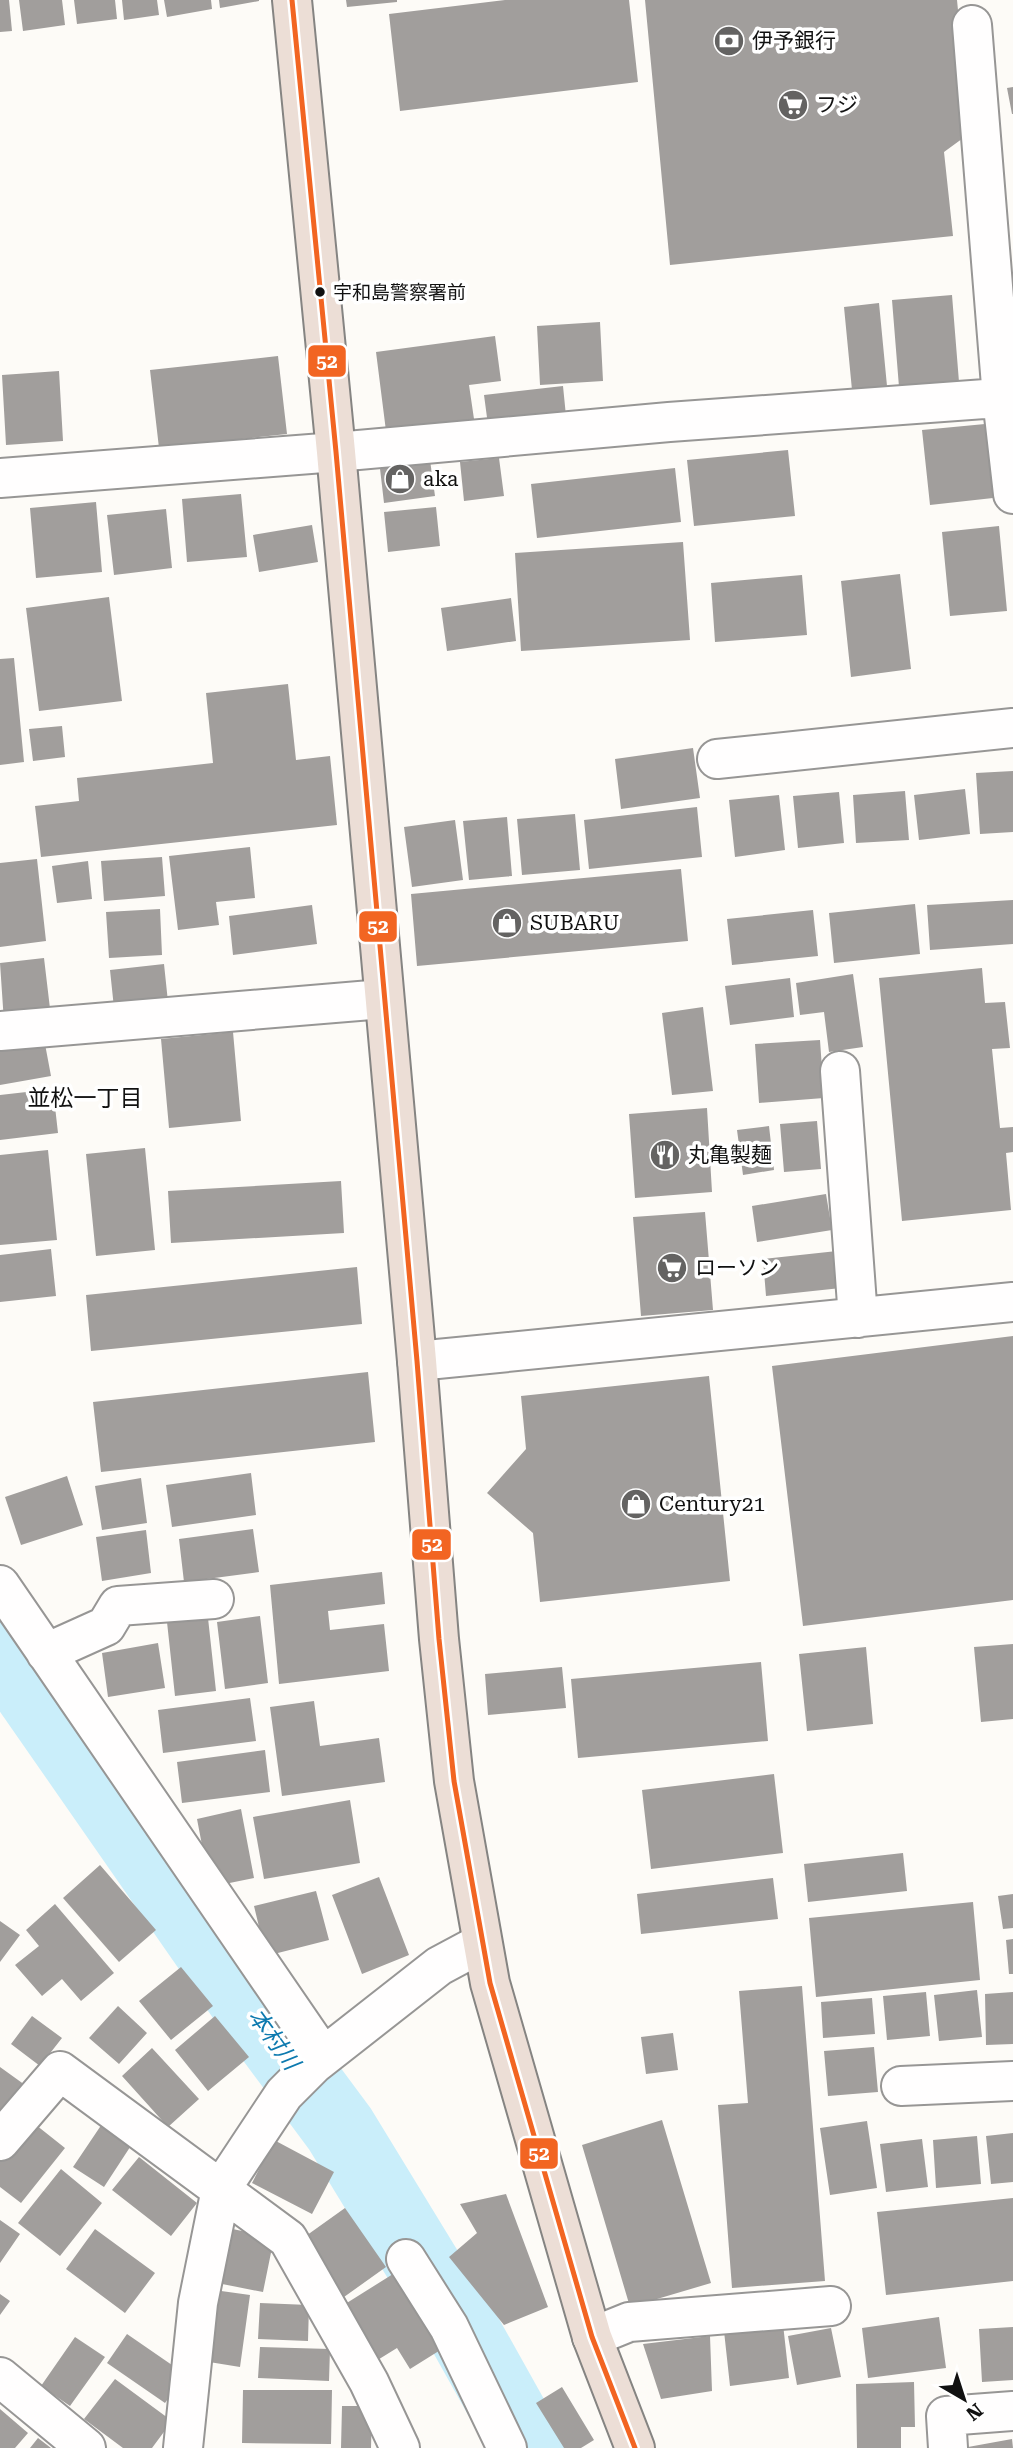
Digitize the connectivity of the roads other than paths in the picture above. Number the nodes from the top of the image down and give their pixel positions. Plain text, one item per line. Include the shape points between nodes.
1 (292, 0) edge
2 (972, 25) dead end
3 (1008, 397) edge
4 (336, 452) junction
5 (0, 478) edge
6 (1013, 494) edge
7 (1013, 728) edge
8 (717, 759) dead end
9 (383, 999) junction
10 (0, 1031) edge
11 (840, 1071) dead end
12 (1013, 1302) edge
13 (858, 1318) junction
14 (417, 1361) junction
15 (0, 1585) edge
16 (214, 1599) dead end
17 (46, 1653) junction
18 (482, 1943) junction
19 (310, 2068) junction
20 (1013, 2081) edge
21 (901, 2086) dead end
22 (0, 2141) edge
23 (221, 2189) junction
24 (405, 2259) dead end
25 (831, 2306) dead end
26 (592, 2337) junction
27 (0, 2377) edge
28 (1013, 2411) edge
29 (86, 2448) edge
30 (183, 2448) edge
31 (400, 2448) edge
32 (507, 2448) edge
33 (635, 2448) edge
34 (948, 2448) edge

1 - 4 highway
2 - 3 street
3 - 4 street
3 - 6 street
4 - 5 street
4 - 9 highway
7 - 8 street
9 - 10 street
9 - 14 highway
11 - 13 street
12 - 13 street
13 - 14 street
14 - 18 highway via 454,1782
15 - 17 street
16 - 17 street via 118,1606 106,1626
17 - 19 street
18 - 19 street via 439,1966
18 - 26 highway
19 - 23 street
20 - 21 street
22 - 23 street via 60,2071
23 - 30 street via 198,2303
23 - 31 street via 289,2239 369,2382
24 - 32 street via 449,2327
25 - 26 street via 629,2322
26 - 33 highway
27 - 29 street
28 - 34 street via 946,2416

